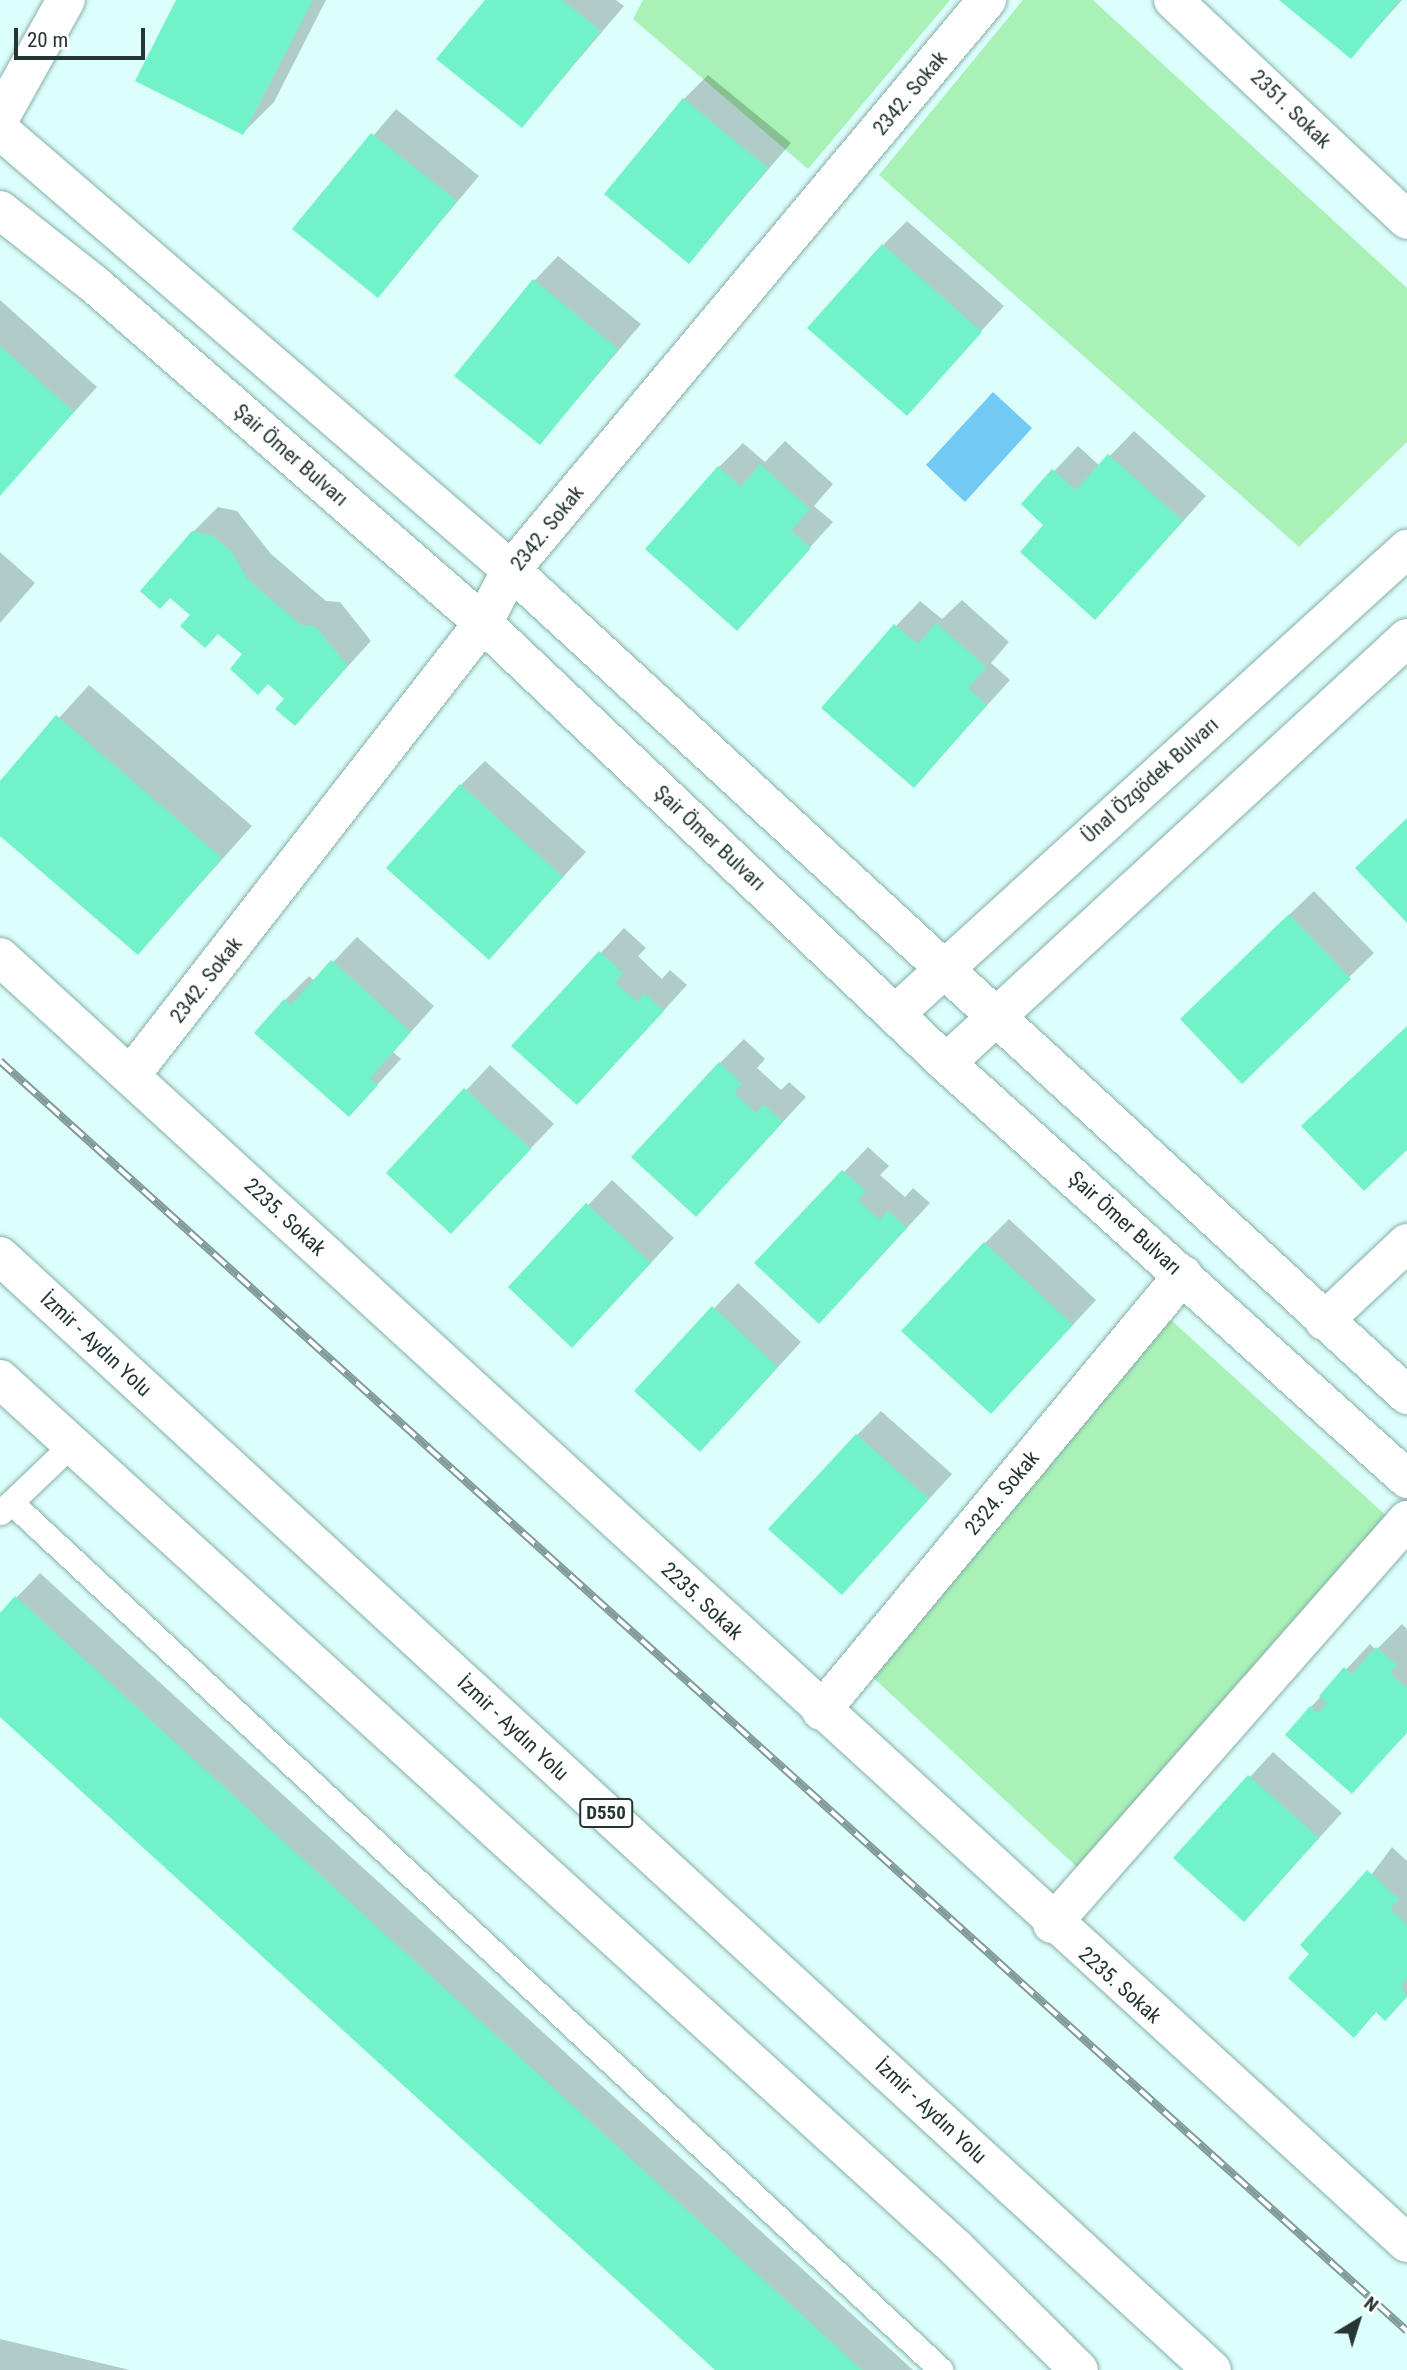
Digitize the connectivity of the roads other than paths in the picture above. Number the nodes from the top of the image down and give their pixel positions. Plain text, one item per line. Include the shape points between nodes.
1 (66, 0) edge
2 (987, 0) edge
3 (1173, 0) edge
4 (0, 118) edge
5 (0, 130) edge
6 (0, 210) edge
7 (1407, 220) edge
8 (1407, 549) edge
9 (511, 570) junction
10 (483, 623) junction
11 (1407, 638) edge
12 (0, 957) edge
13 (943, 968) junction
14 (895, 1014) junction
15 (992, 1015) junction
16 (946, 1063) junction
17 (131, 1075) junction
18 (1407, 1243) edge
19 (0, 1256) edge
20 (1183, 1275) junction
21 (1324, 1321) junction
22 (0, 1380) edge
23 (1407, 1395) edge
24 (72, 1445) junction
25 (1407, 1479) edge
26 (6, 1508) edge
27 (1407, 1520) edge
28 (821, 1711) junction
29 (1052, 1924) junction
30 (1407, 2243) edge
31 (941, 2370) edge
32 (1079, 2370) edge
33 (1212, 2370) edge

1 - 4 main road
2 - 9 main road, 2342. Sokak
3 - 7 main road, 2351. Sokak
5 - 9 main road
6 - 10 main road, Şair Ömer Bulvarı via 94,284
8 - 13 main road, Ünal Özgödek Bulvarı
9 - 10 main road, 2342. Sokak
9 - 13 main road
10 - 14 main road, Şair Ömer Bulvarı
10 - 17 main road, 2342. Sokak
11 - 15 main road
12 - 17 main road, 2235. Sokak
13 - 14 main road, Ünal Özgödek Bulvarı
13 - 15 main road
14 - 16 main road, Şair Ömer Bulvarı
15 - 16 main road
15 - 21 main road
16 - 20 main road, Şair Ömer Bulvarı
17 - 28 main road, 2235. Sokak
18 - 21 main road
19 - 33 main road, İzmir - Aydın Yolu / D550
20 - 25 main road, Şair Ömer Bulvarı
20 - 28 main road, 2324. Sokak
21 - 23 main road
22 - 24 main road
24 - 26 lane
24 - 32 main road via 956,2248
26 - 31 lane
27 - 29 main road
28 - 29 main road, 2235. Sokak
29 - 30 main road, 2235. Sokak

